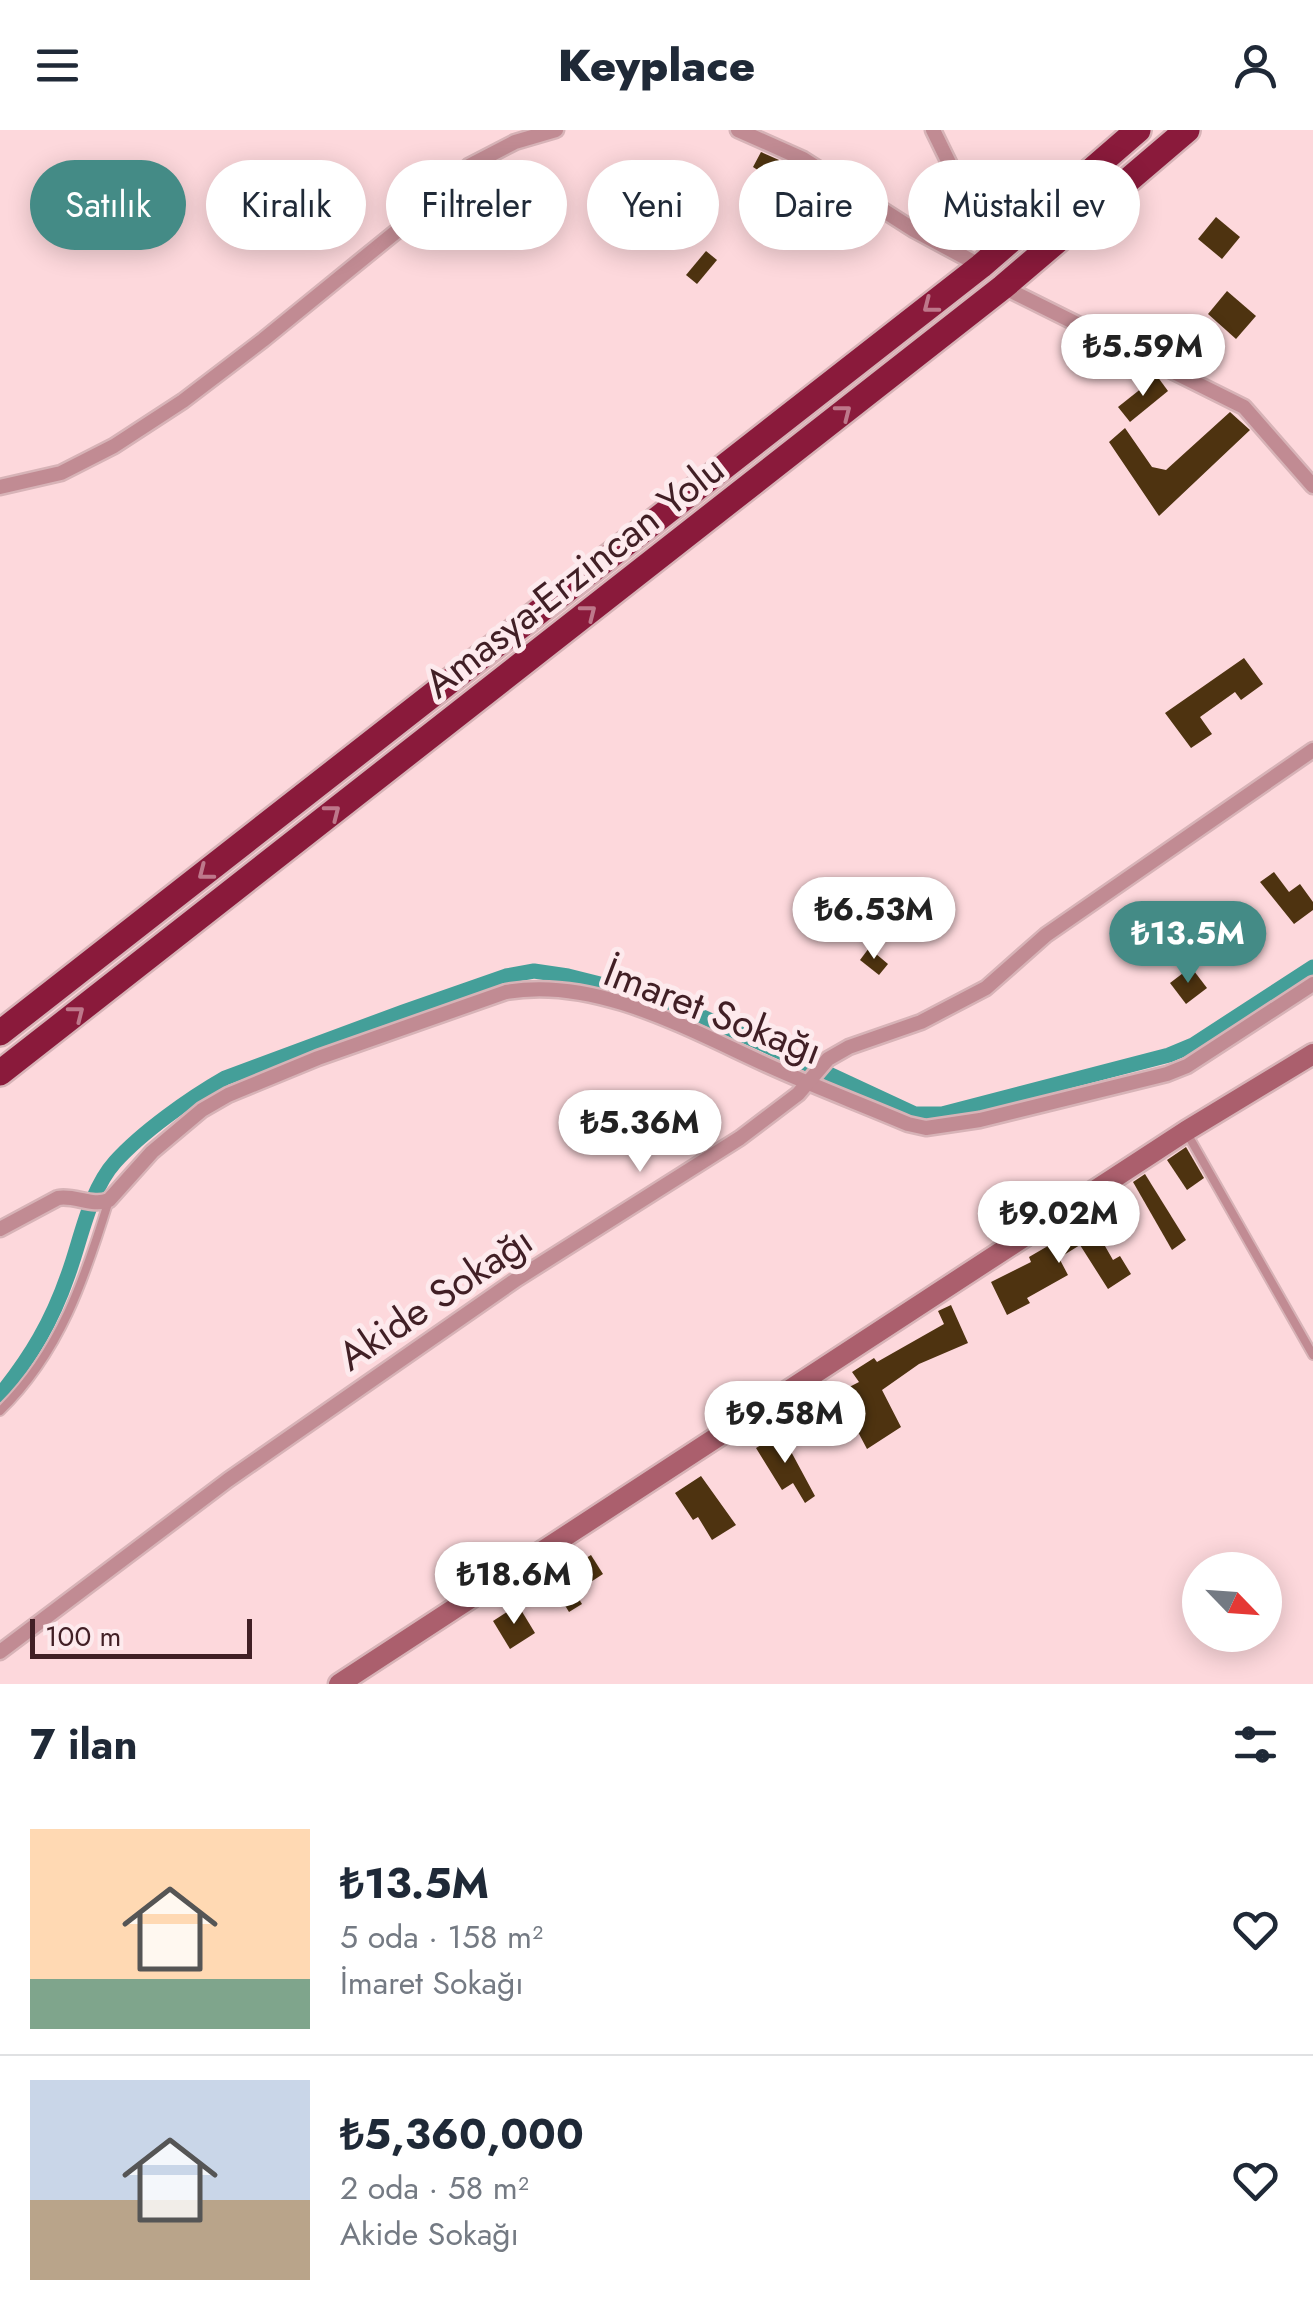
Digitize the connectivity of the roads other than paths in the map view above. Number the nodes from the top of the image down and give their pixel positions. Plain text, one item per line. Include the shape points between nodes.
1 (556, 130) edge
2 (738, 130) edge
3 (933, 130) edge
4 (1138, 130) edge
5 (1187, 130) edge
6 (988, 261) junction
7 (1003, 288) junction
8 (1313, 486) edge
9 (0, 487) edge
10 (1313, 750) edge
11 (1313, 984) edge
12 (0, 1034) edge
13 (1313, 1054) edge
14 (0, 1073) edge
15 (809, 1082) junction
16 (1186, 1131) junction
17 (104, 1202) junction
18 (0, 1229) edge
19 (1313, 1355) edge
20 (0, 1411) edge
21 (0, 1652) edge
22 (338, 1684) edge

1 - 9 street via 469,166 183,402 61,473
2 - 6 street via 803,159 914,230
3 - 6 street
4 - 6 highway, Amasya-Erzincan Yolu
5 - 7 highway, Amasya-Erzincan Yolu
6 -> 12 highway, Amasya-Erzincan Yolu
7 - 8 street via 1244,407
14 -> 7 highway, Amasya-Erzincan Yolu
10 - 15 street, Akide Sokağı via 1046,936 986,988 921,1022 849,1047
11 - 15 street, İmaret Sokağı via 1187,1066 980,1120 908,1124
13 - 16 street
15 - 17 street, İmaret Sokağı via 635,1009 529,988 228,1094 164,1141
15 - 21 street, Akide Sokağı via 740,1138 517,1279 228,1480
16 - 19 lane
16 - 22 street
17 - 18 street via 58,1198
17 - 20 lane via 90,1264 62,1328

